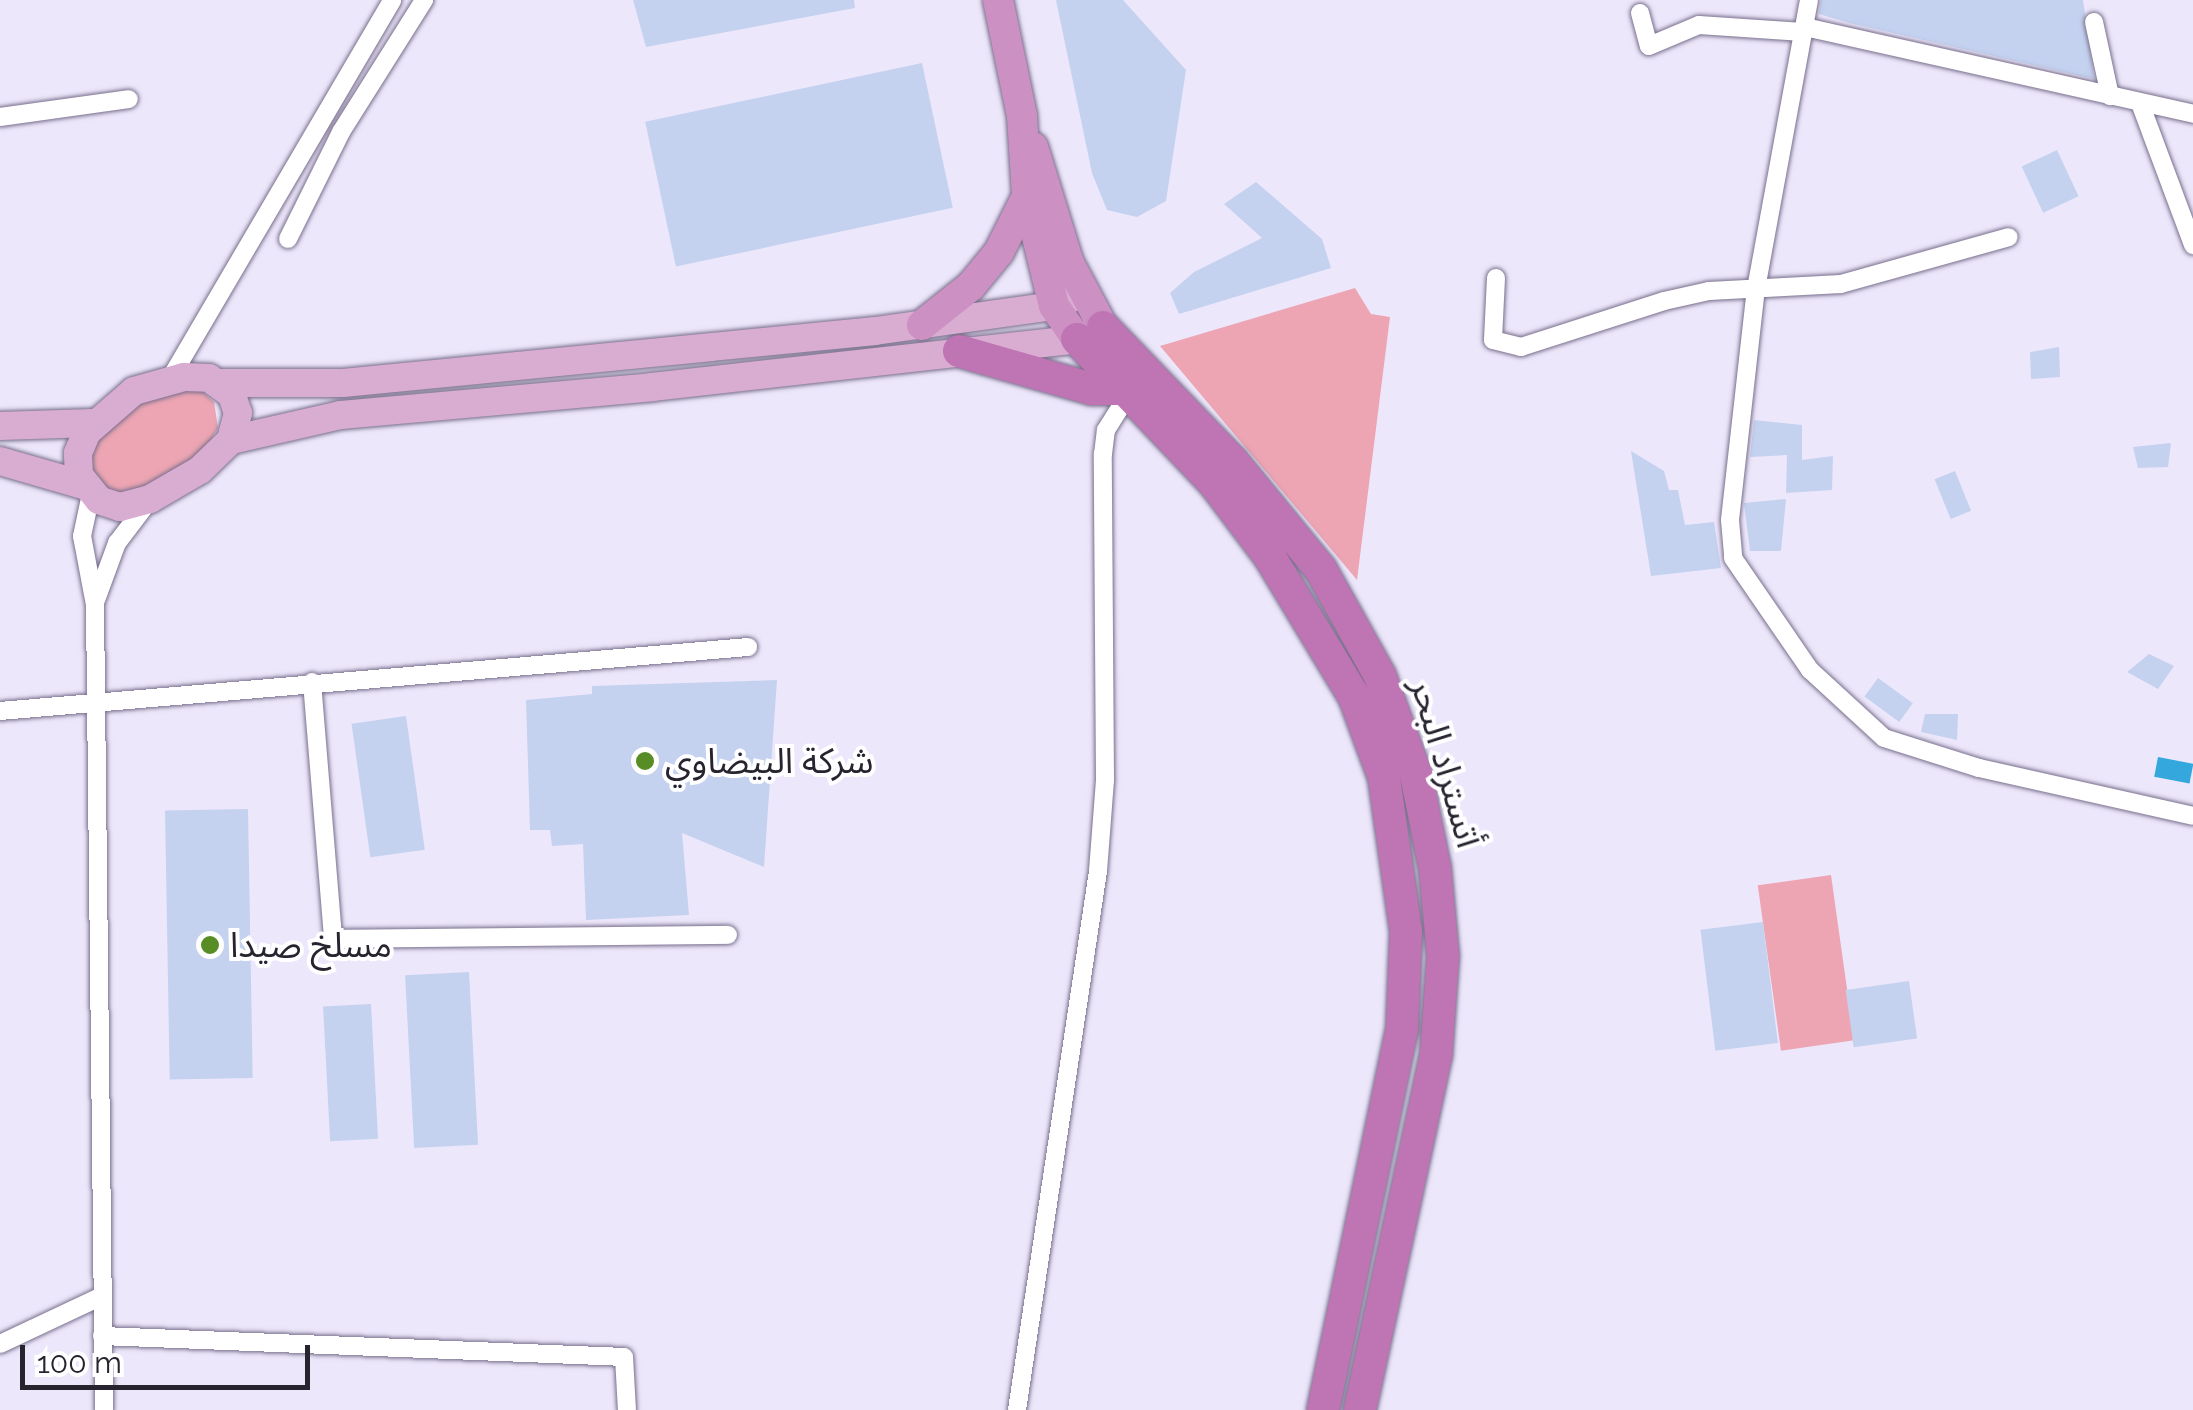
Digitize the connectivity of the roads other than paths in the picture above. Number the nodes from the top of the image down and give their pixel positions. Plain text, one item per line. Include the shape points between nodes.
1 (392, 0) edge
2 (424, 0) edge
3 (998, 0) edge
4 (1809, 0) edge
5 (1640, 13) dead end
6 (2094, 22) dead end
7 (1804, 30) junction
8 (2110, 96) junction
9 (129, 99) dead end
10 (2140, 102) junction
11 (2193, 114) edge
12 (1022, 116) junction
13 (0, 118) edge
14 (1027, 196) junction
15 (2009, 237) dead end
16 (288, 239) dead end
17 (2193, 245) edge
18 (1496, 278) dead end
19 (1756, 288) junction
20 (1082, 293) junction
21 (1054, 306) junction
22 (922, 325) junction
23 (1090, 333) junction
24 (959, 351) junction
25 (170, 378) junction
26 (218, 383) junction
27 (1125, 392) junction
28 (93, 424) junction
29 (0, 426) edge
30 (231, 440) junction
31 (0, 461) edge
32 (87, 489) junction
33 (150, 500) junction
34 (95, 605) junction
35 (748, 647) dead end
36 (312, 682) junction
37 (95, 702) junction
38 (0, 712) edge
39 (2193, 816) edge
40 (728, 935) dead end
41 (100, 1297) junction
42 (102, 1336) junction
43 (0, 1344) edge
44 (104, 1410) edge
45 (627, 1410) edge
46 (1017, 1410) edge
47 (1322, 1410) edge
48 (1360, 1410) edge

1 - 25 street
2 - 16 street via 341,132
3 - 12 highway
4 - 7 street
5 - 7 street via 1649,46 1699,25
6 - 8 street
7 - 8 street
7 - 19 street
8 - 10 street
9 - 13 street
10 - 11 street
10 - 17 street
12 - 14 highway
12 - 20 highway, أتستراد البحر
14 - 21 highway
14 - 22 highway via 999,252 971,286
15 - 19 street via 1841,284
18 - 19 street via 1493,340 1521,347 1664,301
19 - 39 street via 1730,538 1745,582 1810,670 1884,738 1979,768
20 - 21 main road
20 - 23 highway, أتستراد البحر
21 - 22 main road
21 - 23 highway
22 - 26 main road via 342,383
23 - 24 main road
23 - 27 highway, أتستراد البحر
23 - 48 highway, أتستراد البحر via 1233,462 1321,570 1380,676 1416,775 1444,956 1436,1055
24 - 27 highway via 1092,390
24 - 30 main road via 341,415
25 - 26 main road
25 - 28 main road via 134,391
26 - 30 main road via 236,404
27 - 46 street via 1106,430 1104,454 1105,780 1098,871
27 - 47 highway, أتستراد البحر via 1215,484 1313,618 1354,696 1384,777 1399,852 1406,931 1402,1029
28 - 29 main road
28 - 32 main road via 78,453
30 - 33 main road via 188,480
31 - 32 main road
32 - 33 main road via 120,506
32 - 34 street via 82,536
33 - 34 street via 117,543
34 - 37 street
35 - 36 street
36 - 37 street
36 - 40 street via 333,939
37 - 38 street
37 - 41 street
41 - 42 street
41 - 43 street
42 - 44 street
42 - 45 street via 624,1357

